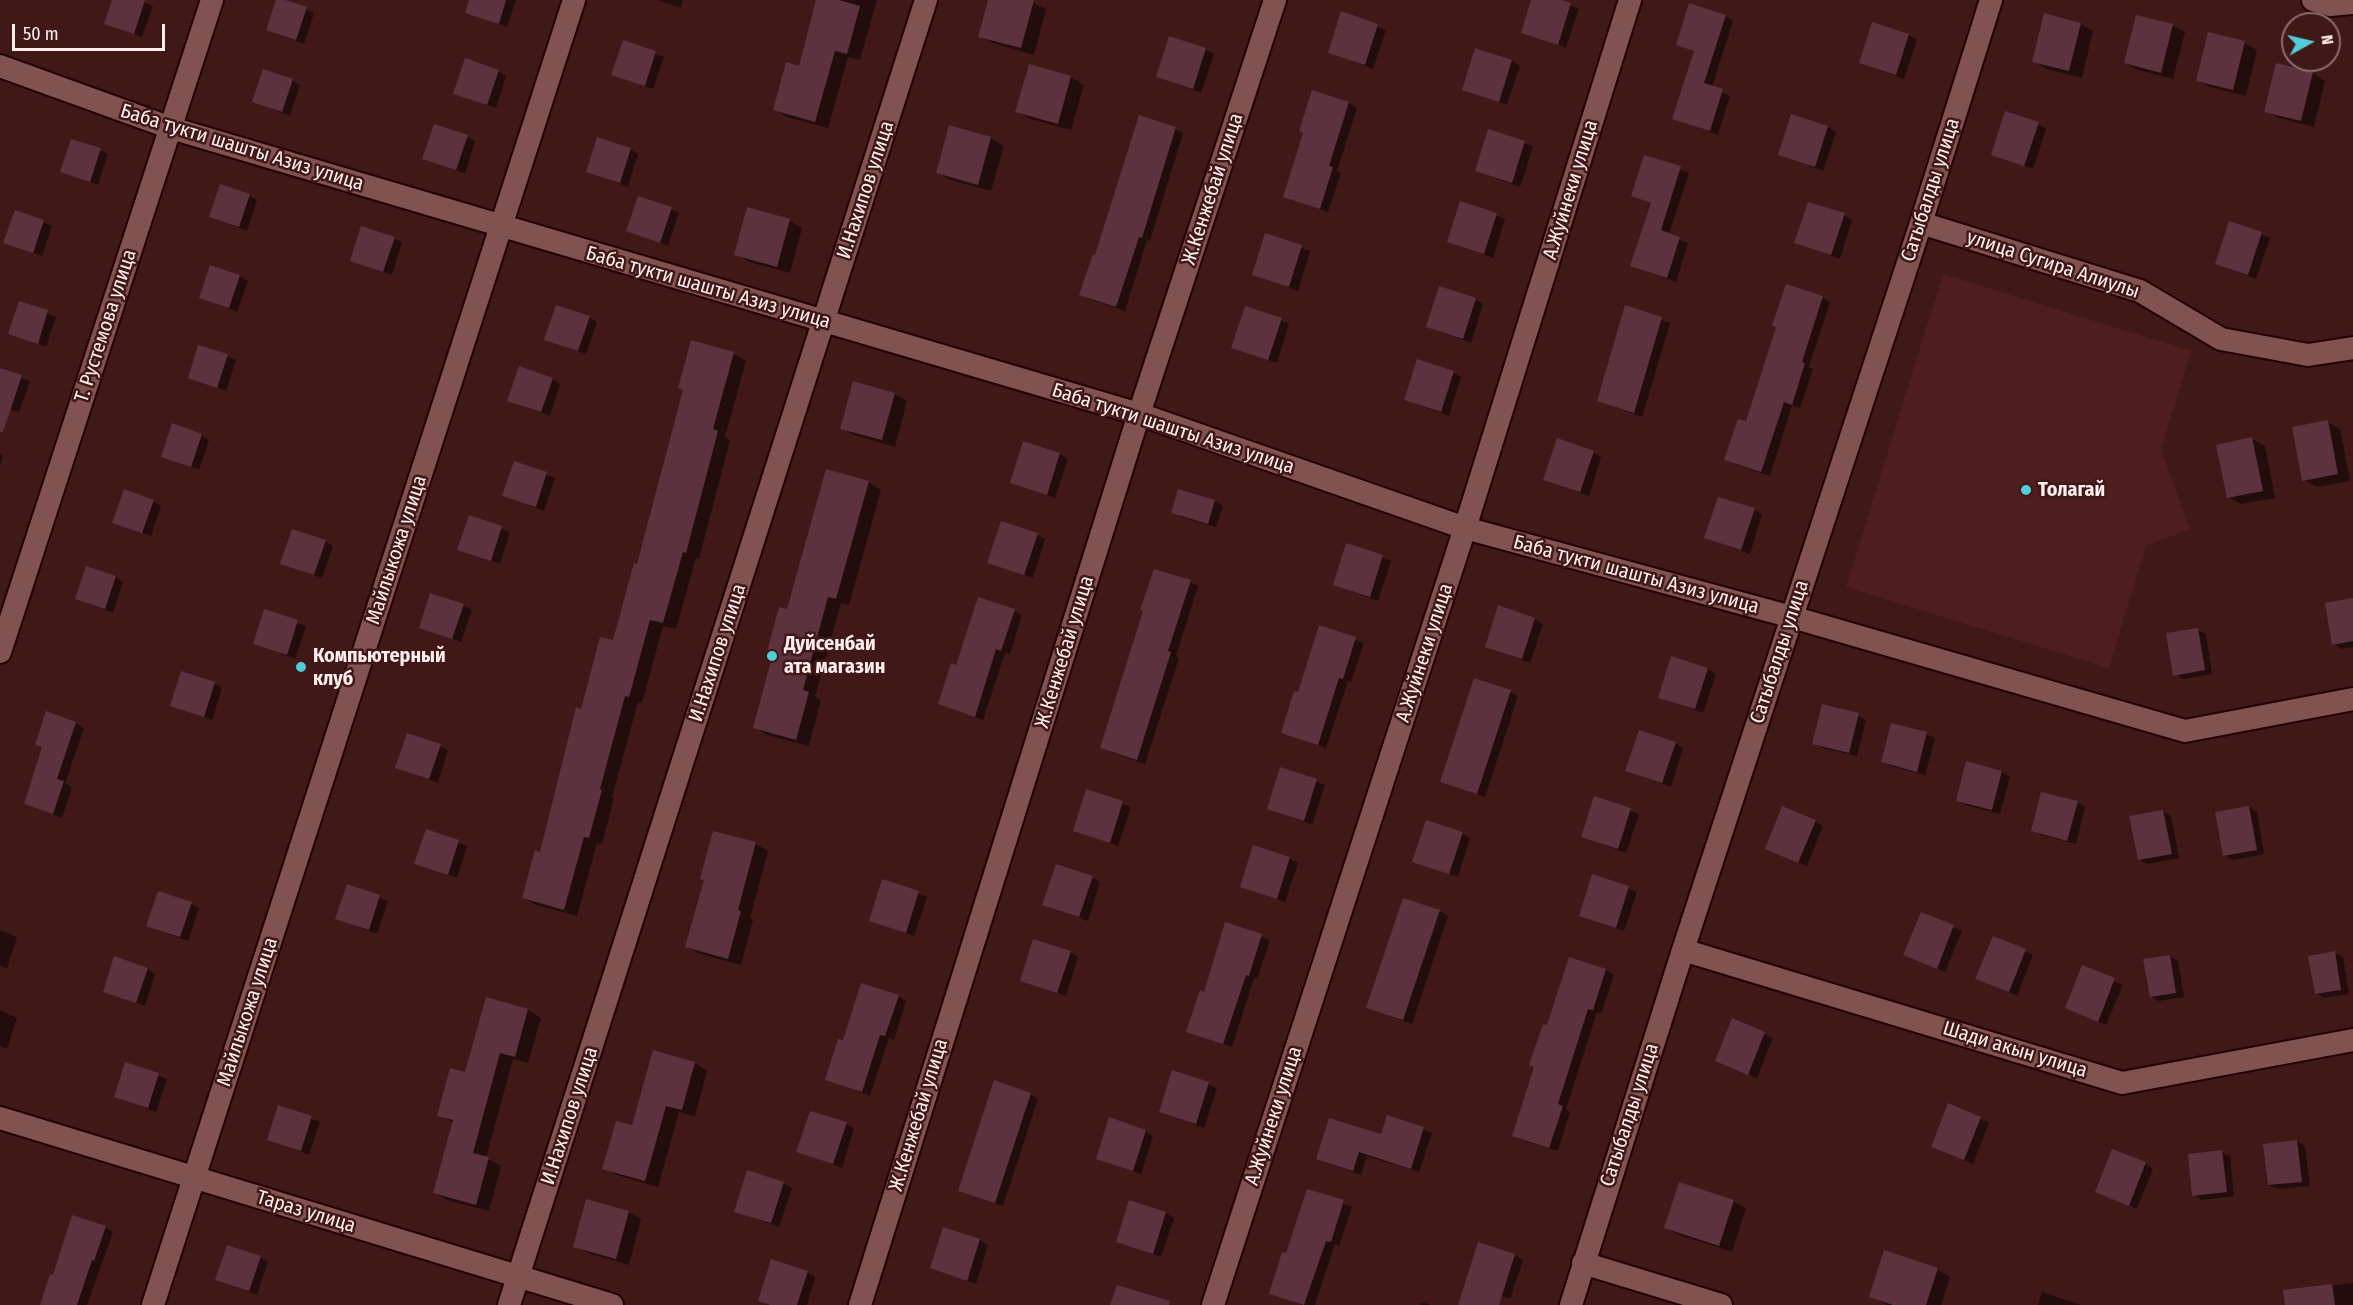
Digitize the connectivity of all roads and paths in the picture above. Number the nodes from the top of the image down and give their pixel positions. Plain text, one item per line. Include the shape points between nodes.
1 (212, 0) edge
2 (574, 0) edge
3 (926, 0) edge
4 (1275, 0) edge
5 (1630, 0) edge
6 (1991, 0) edge
7 (2313, 0) edge
8 (2353, 3) edge
9 (0, 66) edge
10 (171, 128) junction
11 (1921, 223) junction
12 (502, 227) junction
13 (825, 322) junction
14 (2353, 348) edge
15 (1139, 414) junction
16 (1465, 528) junction
17 (1792, 616) junction
18 (0, 652) edge
19 (2353, 699) edge
20 (1683, 950) junction
21 (2353, 1040) edge
22 (0, 1118) edge
23 (195, 1178) junction
24 (1583, 1263) junction
25 (518, 1276) junction
26 (153, 1305) edge
27 (509, 1305) edge
28 (612, 1305) edge
29 (860, 1305) edge
30 (1213, 1305) edge
31 (1571, 1305) edge
32 (1721, 1305) edge

1 - 10 street, Т. Рустемова улица
2 - 12 street, Майлыкожа улица
3 - 13 street, И.Нахипов улица
4 - 15 street, Ж.Кенжебай улица
5 - 16 street, А.Жуйнеки улица
6 - 11 street, Сатыбалды улица
7 - 8 street via 2330,5
9 - 10 street, Баба тукти шашты Азиз улица
10 - 12 street, Баба тукти шашты Азиз улица
10 - 18 street, Т. Рустемова улица
11 - 14 street, улица Сугира Алиулы via 2140,291 2221,339 2308,355
11 - 17 street, Сатыбалды улица
12 - 13 street, Баба тукти шашты Азиз улица
12 - 23 street, Майлыкожа улица
13 - 15 street, Баба тукти шашты Азиз улица
13 - 25 street, И.Нахипов улица
15 - 16 street, Баба тукти шашты Азиз улица
15 - 29 street, Ж.Кенжебай улица
16 - 17 street, Баба тукти шашты Азиз улица
16 - 30 street, А.Жуйнеки улица
17 - 19 street, Баба тукти шашты Азиз улица via 2185,731
17 - 20 street, Сатыбалды улица
20 - 21 street, Шади акын улица via 2122,1083
20 - 24 street, Сатыбалды улица
22 - 23 street, Тараз улица
23 - 25 street, Тараз улица
23 - 26 street, Майлыкожа улица
24 - 31 street, Сатыбалды улица
24 - 32 street
25 - 27 street, И.Нахипов улица
25 - 28 street, Тараз улица

